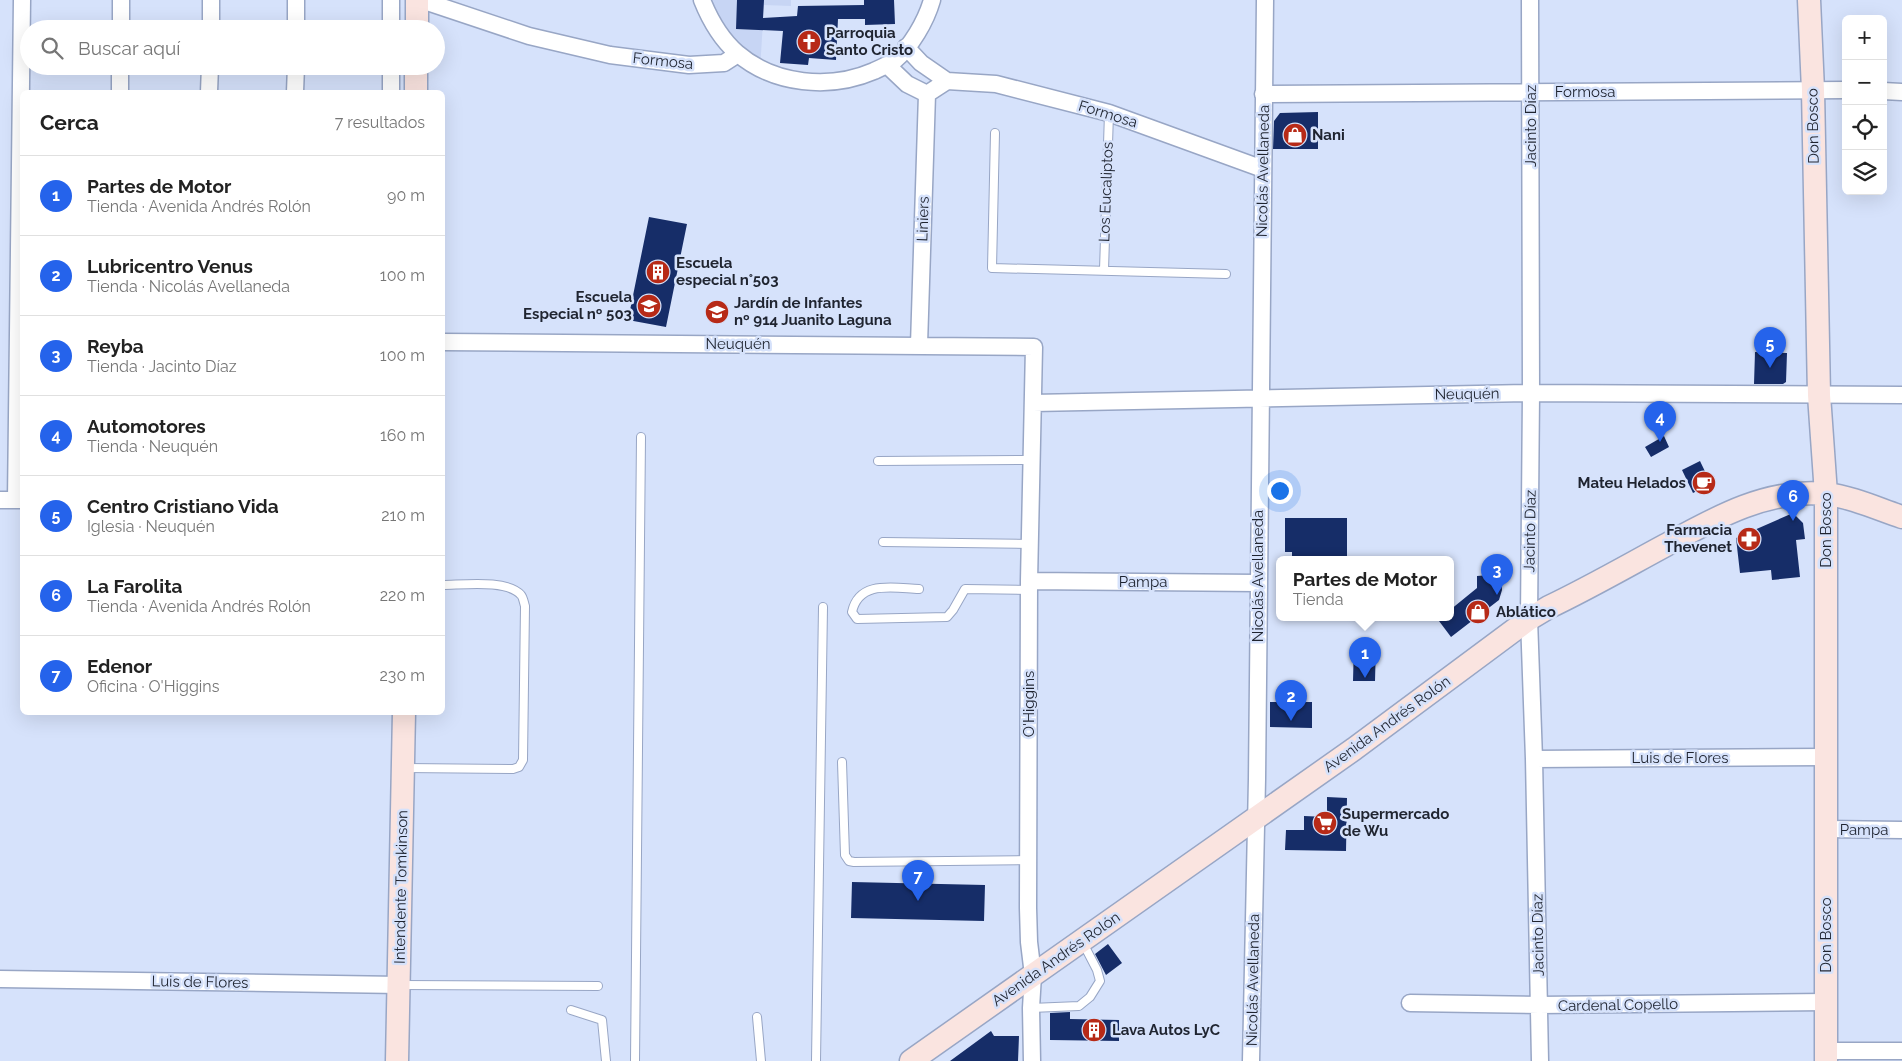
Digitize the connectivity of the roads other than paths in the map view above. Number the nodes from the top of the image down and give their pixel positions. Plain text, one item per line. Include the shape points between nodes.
1 (22, 0) edge
2 (121, 0) edge
3 (211, 0) edge
4 (296, 0) edge
5 (391, 0) edge
6 (417, 0) edge
7 (422, 0) edge
8 (702, 0) edge
9 (932, 0) edge
10 (1264, 0) edge
11 (1530, 0) edge
12 (1809, 0) edge
13 (22, 20) edge
14 (121, 20) edge
15 (211, 20) edge
16 (296, 20) edge
17 (391, 20) edge
18 (417, 20) edge
19 (906, 48) junction
20 (738, 54) junction
21 (886, 65) junction
22 (22, 75) edge
23 (120, 75) edge
24 (210, 75) edge
25 (296, 75) edge
26 (391, 75) edge
27 (416, 75) edge
28 (947, 81) junction
29 (22, 90) edge
30 (120, 90) edge
31 (210, 90) edge
32 (295, 90) edge
33 (391, 90) edge
34 (416, 90) edge
35 (1813, 90) junction
36 (1842, 90) edge
37 (1887, 91) edge
38 (1531, 92) junction
39 (1902, 92) edge
40 (927, 94) junction
41 (1264, 94) junction
42 (1109, 113) junction
43 (995, 133) dead end
44 (1263, 170) junction
45 (1104, 270) junction
46 (1226, 274) dead end
47 (445, 342) edge
48 (919, 345) junction
49 (1034, 347) joint
50 (1532, 393) junction
51 (1819, 395) junction
52 (1902, 395) edge
53 (20, 398) edge
54 (1260, 398) junction
55 (1033, 403) junction
56 (642, 436) dead end
57 (1031, 460) junction
58 (878, 461) dead end
59 (1826, 494) junction
60 (13, 500) edge
61 (1902, 517) edge
62 (883, 542) dead end
63 (1030, 544) junction
64 (1258, 583) junction
65 (445, 585) edge
66 (1028, 586) junction
67 (919, 589) dead end
68 (823, 607) dead end
69 (1529, 619) junction
70 (404, 715) edge
71 (1826, 757) junction
72 (1534, 759) junction
73 (842, 762) dead end
74 (403, 768) junction
75 (1256, 818) junction
76 (1826, 829) junction
77 (1902, 830) edge
78 (1029, 860) junction
79 (1082, 941) junction
80 (1033, 975) junction
81 (0, 979) edge
82 (400, 985) junction
83 (598, 986) dead end
84 (1826, 1002) junction
85 (1410, 1003) dead end
86 (1539, 1006) junction
87 (1031, 1008) junction
88 (571, 1010) dead end
89 (757, 1017) dead end
90 (1902, 1051) edge
91 (1826, 1056) edge
92 (918, 1059) edge
93 (397, 1061) edge
94 (606, 1061) edge
95 (634, 1061) edge
96 (761, 1061) edge
97 (816, 1061) edge
98 (1032, 1061) edge
99 (1252, 1061) edge
100 (1540, 1061) edge

1 - 13 street
2 - 14 street
3 - 15 street
4 - 16 street
5 - 17 street
6 - 18 street
7 - 20 street, Formosa via 529,36 610,55 689,65 724,63
8 - 20 street via 722,38
9 - 19 street
10 - 41 street, Nicolás Avellaneda
11 - 38 street, Jacinto Díaz
12 - 35 street, Don Bosco
19 - 21 street
19 - 28 street
20 - 21 street via 784,78 810,82 837,82 862,76
21 - 40 street via 907,84
22 - 29 street
23 - 30 street
24 - 31 street
25 - 32 street
26 - 33 street
27 - 34 street
28 - 40 street
28 - 42 street, Formosa via 996,84
35 - 36 street, Formosa
35 - 38 street, Formosa
35 - 51 street, Don Bosco
37 - 39 street
38 - 41 street, Formosa
38 - 50 street, Jacinto Díaz
40 - 48 street, Liniers
41 - 44 street, Nicolás Avellaneda
42 - 44 street, Formosa
42 - 45 lane, Los Eucaliptos
43 - 45 lane via 992,268
44 - 54 street, Nicolás Avellaneda
45 - 46 lane
47 - 48 street, Neuquén
48 - 49 street, Neuquén
49 - 55 street, O'Higgins
50 - 51 street, Neuquén
50 - 54 street, Neuquén
50 - 69 street, Jacinto Díaz
51 - 52 street, Neuquén
51 - 59 street, Don Bosco
53 - 60 street
54 - 55 street, Neuquén
54 - 64 street, Nicolás Avellaneda
55 - 57 street, O'Higgins
56 - 95 lane
57 - 58 lane
57 - 63 street, O'Higgins
59 - 61 street, Avenida Andrés Rolón
59 - 69 street, Avenida Andrés Rolón via 1776,497 1746,506 1706,523
59 - 71 street, Don Bosco
62 - 63 lane
63 - 66 street, O'Higgins
64 - 66 street, Pampa
64 - 75 street, Nicolás Avellaneda
65 - 74 lane via 496,584 522,595 525,606 523,760 519,767 513,769
66 - 67 lane via 965,589 947,617 857,619 852,612 861,593 875,588
66 - 78 street, O'Higgins
68 - 97 lane
69 - 72 street, Jacinto Díaz
69 - 75 street, Avenida Andrés Rolón
70 - 74 street, Intendente Tomkinson
71 - 72 street, Luis de Flores
71 - 76 street, Don Bosco
72 - 86 street, Jacinto Díaz
73 - 78 lane via 845,856 849,861
74 - 82 street, Intendente Tomkinson
75 - 79 street, Avenida Andrés Rolón
75 - 99 street, Nicolás Avellaneda
76 - 77 street, Pampa
76 - 84 street, Don Bosco
78 - 80 street, O'Higgins via 1029,942
79 - 80 street, Avenida Andrés Rolón
79 - 87 lane via 1100,980 1090,997 1079,1006
80 - 87 street, O'Higgins
80 - 92 street, Avenida Andrés Rolón
81 - 82 street, Luis de Flores
82 - 83 lane
82 - 93 street, Intendente Tomkinson
84 - 86 street, Cardenal Copello
84 - 91 street, Don Bosco
85 - 86 street, Cardenal Copello
86 - 100 street, Jacinto Díaz
87 - 98 street, O'Higgins
88 - 94 lane via 602,1020
89 - 96 lane
90 - 91 street

